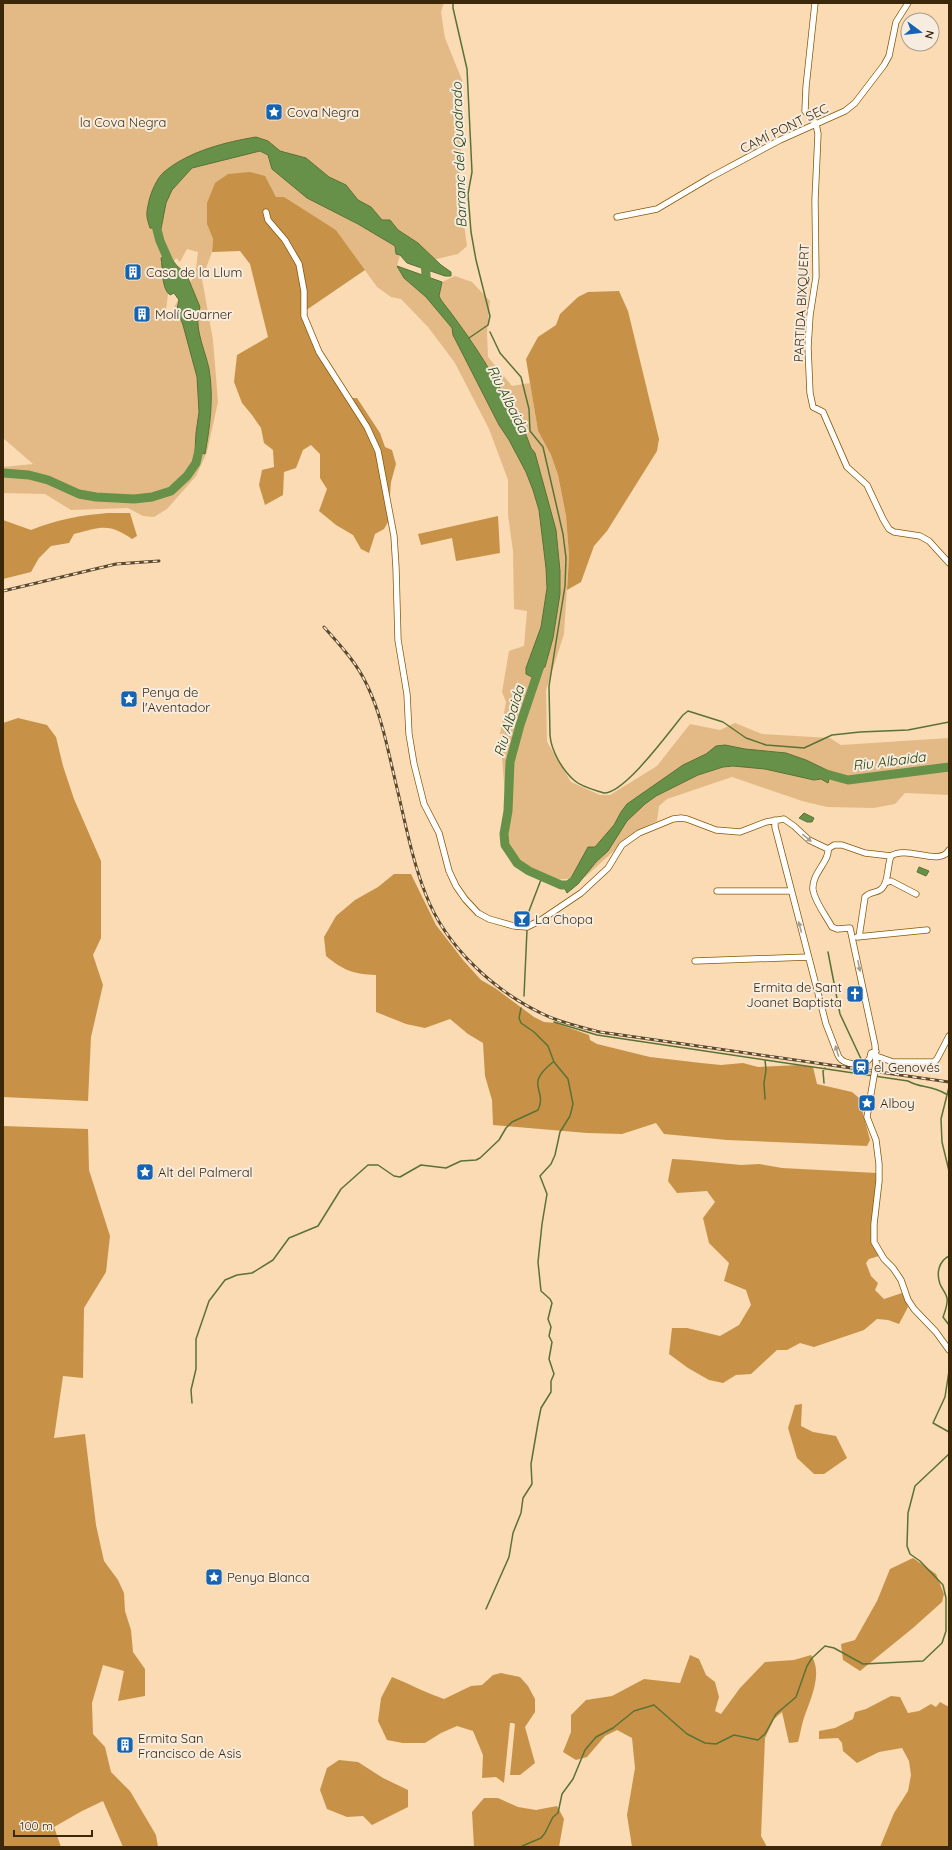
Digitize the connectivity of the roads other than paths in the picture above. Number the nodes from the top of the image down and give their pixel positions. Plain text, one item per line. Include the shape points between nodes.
1 (814, 3) edge
2 (908, 3) edge
3 (816, 124) junction
4 (266, 212) dead end
5 (617, 217) dead end
6 (949, 563) edge
7 (775, 820) junction
8 (828, 849) junction
9 (949, 850) edge
10 (891, 856) junction
11 (885, 883) junction
12 (717, 891) dead end
13 (791, 892) junction
14 (916, 894) dead end
15 (927, 930) dead end
16 (852, 937) junction
17 (859, 937) junction
18 (808, 957) junction
19 (695, 961) dead end
20 (949, 1036) edge
21 (876, 1054) junction
22 (949, 1350) edge

1 - 3 street via 805,111
2 - 3 street, CAMÍ PONT SEC via 896,22 889,56 863,94 845,111
3 - 5 street, CAMÍ PONT SEC via 780,140 657,209
3 - 6 street, PARTIDA BIXQUERT via 816,277 808,347 813,407 823,412 847,467 867,485 889,529 920,536
4 - 7 street via 268,220 299,264 304,316 319,352 367,427 378,451 393,530 398,640 407,689 409,734 414,764 424,804 439,833 449,871 465,899 478,913 489,919 527,927 581,893 608,868 622,845 639,832 681,818 716,830 734,832
7 -> 8 street via 786,820 809,840
7 - 13 street
8 - 10 street via 834,845 842,845 865,853
8 - 16 street via 828,855 813,886 814,895 832,927 850,928
9 - 10 street via 945,856 939,857 910,853
10 - 11 street
11 - 14 street via 891,881
11 - 17 street via 881,889 865,897
12 - 13 street
18 -> 13 street
15 - 17 street
16 - 17 street
16 -> 21 street
18 - 19 street
21 -> 18 street via 871,1053 865,1064 839,1059 826,1024
20 - 21 street via 934,1062 896,1062
21 - 22 street, bridge via 867,1116 876,1140 879,1164 874,1242 901,1280 914,1309

